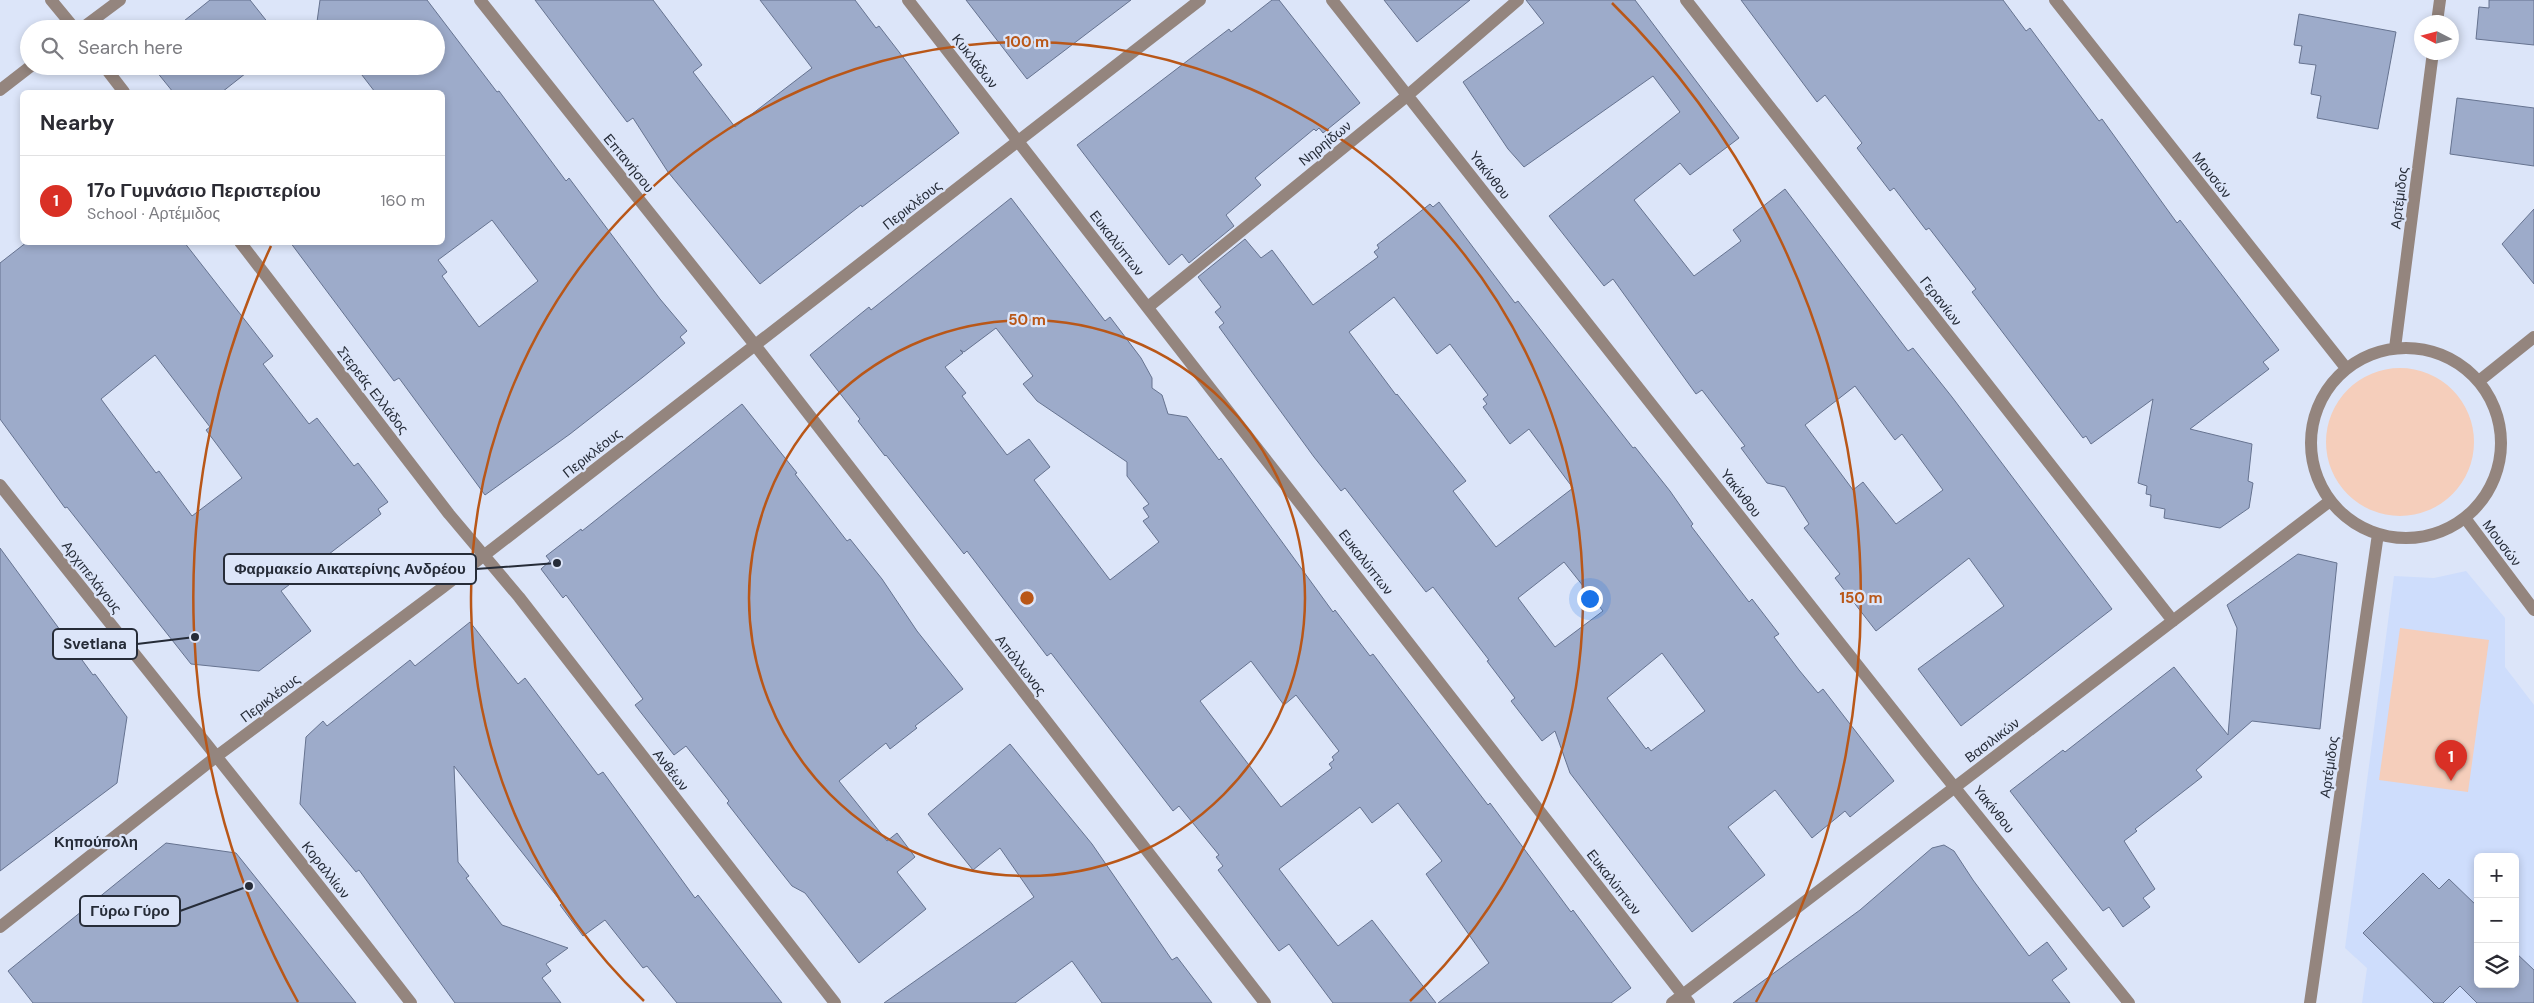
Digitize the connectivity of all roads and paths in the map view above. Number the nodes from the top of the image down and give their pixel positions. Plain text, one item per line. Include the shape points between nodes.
1 (51, 0) edge
2 (120, 0) edge
3 (480, 0) edge
4 (908, 0) edge
5 (1200, 0) edge
6 (1332, 0) edge
7 (1518, 0) edge
8 (1686, 0) edge
9 (2056, 0) edge
10 (2440, 0) edge
11 (2438, 15) edge
12 (68, 20) edge
13 (93, 20) edge
14 (2432, 60) edge
15 (20, 75) edge
16 (111, 75) edge
17 (0, 90) edge
18 (122, 90) edge
19 (1408, 95) junction
20 (1019, 140) junction
21 (242, 245) edge
22 (1148, 306) junction
23 (2534, 338) edge
24 (756, 345) junction
25 (2395, 348) junction
26 (2346, 368) junction
27 (2479, 380) junction
28 (0, 485) edge
29 (2330, 501) junction
30 (2465, 518) junction
31 (2378, 534) junction
32 (484, 555) junction
33 (2534, 610) edge
34 (2173, 621) junction
35 (218, 756) junction
36 (1956, 786) junction
37 (0, 927) edge
38 (1681, 1000) edge
39 (411, 1003) edge
40 (835, 1003) edge
41 (1265, 1003) edge
42 (2129, 1003) edge
43 (2310, 1003) edge

1 - 12 street
2 - 13 street
3 - 24 street, Επτανήσου
4 - 20 street, Κυκλάδων
5 - 20 street, Περικλέους
6 - 19 street, Υακίνθου
7 - 19 street, Νηρηίδων
8 - 34 street, Γερανίων
9 - 26 street, Μουσών
10 - 11 street
14 - 25 street, Αρτέμιδος
15 - 17 street
16 - 18 street
19 - 22 street, Νηρηίδων
19 - 36 street, Υακίνθου
20 - 22 street, Ευκαλύπτων
20 - 24 street, Περικλέους
21 - 32 street, Στερεάς Ελλάδος
22 - 38 street, Ευκαλύπτων
23 - 27 street
24 - 32 street, Περικλέους
24 - 41 street, Απόλλωνος
25 - 26 street via 2369,354
25 - 27 street via 2419,348 2441,354 2462,365
26 - 29 street via 2326,390 2313,417 2310,446 2316,475
27 - 30 street via 2492,402 2500,427 2500,452 2494,477 2482,500
28 - 35 street, Αρχιπελάγους via 172,703
29 - 31 street via 2352,521
29 - 34 street, Βασιλικών
30 - 31 street via 2438,533 2408,539
30 - 33 street, Μουσών
31 - 43 street, Αρτέμιδος
32 - 35 street, Περικλέους
32 - 40 street, Ανθέων
34 - 36 street, Βασιλικών
35 - 37 street, Περικλέους
35 - 39 street, Κοραλλίων
36 - 38 street, Βασιλικών
36 - 42 street, Υακίνθου

